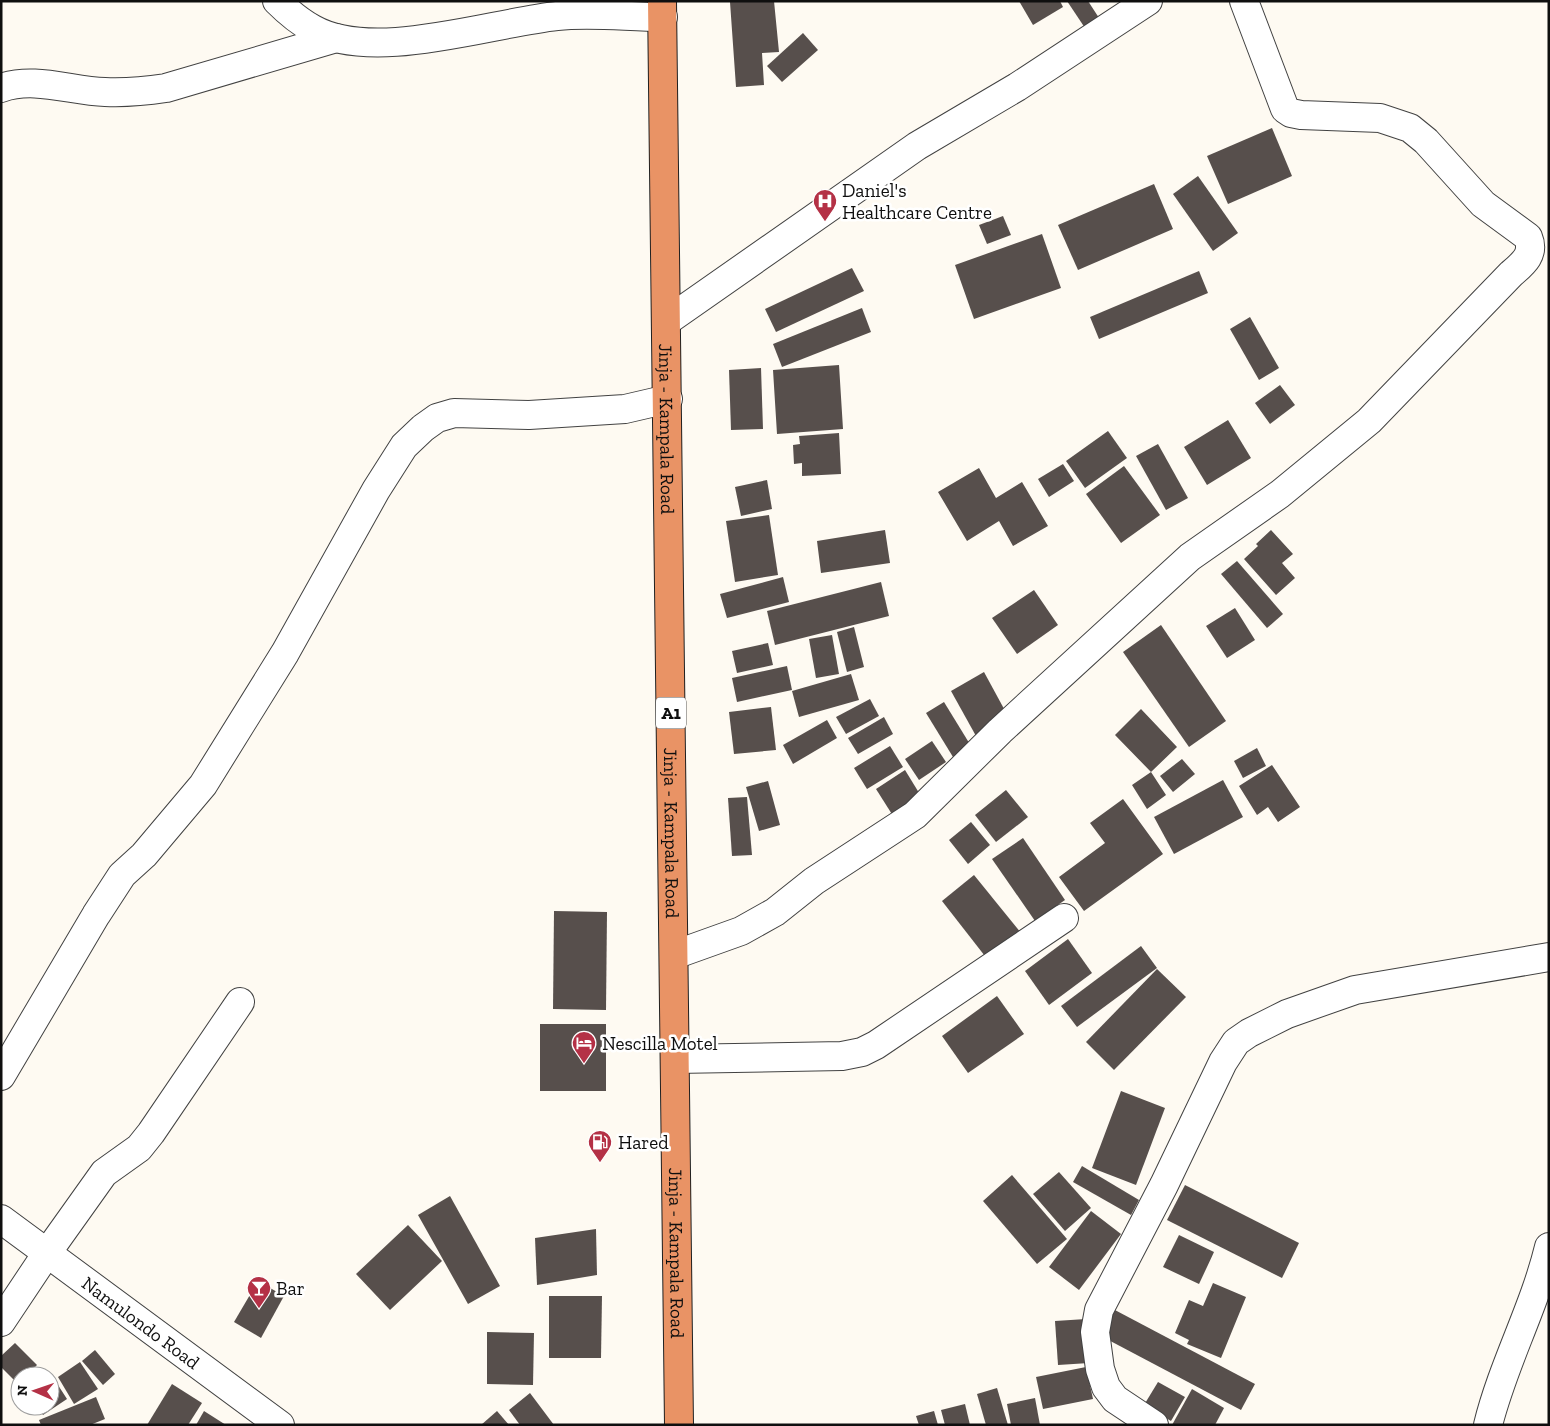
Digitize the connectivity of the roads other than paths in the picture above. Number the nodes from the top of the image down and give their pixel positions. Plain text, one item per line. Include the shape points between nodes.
1 (277, 1) edge
2 (1148, 1) edge
3 (1244, 1) edge
4 (663, 9) edge
5 (336, 38) junction
6 (1, 88) edge
7 (667, 321) junction
8 (668, 399) junction
9 (1064, 918) dead end
10 (674, 955) junction
11 (1549, 957) edge
12 (240, 1002) dead end
13 (674, 1059) junction
14 (1, 1076) edge
15 (1, 1219) edge
16 (1549, 1248) edge
17 (47, 1253) junction
18 (1, 1322) edge
19 (280, 1425) edge
20 (678, 1425) edge
21 (1154, 1425) edge
22 (1488, 1425) edge

1 - 5 street via 313,30
2 - 7 street via 1017,87 917,146
3 - 10 street via 1285,109 1300,115 1380,118 1410,128 1426,141 1483,204 1528,237 1531,253 1524,264 1369,421 1280,494 1190,557 1000,731 915,815 814,881 775,912 741,931
4 - 5 street via 559,16 417,40 373,43
4 - 7 highway, Jinja - Kampala Road / A1
5 - 6 street via 148,91 103,92 34,84
7 - 8 highway, Jinja - Kampala Road / A1
8 - 10 highway, Jinja - Kampala Road / A1
8 - 14 street via 625,409 529,416 454,413 437,418 404,446 285,653 203,785 144,855 122,875
9 - 13 street via 862,1052 842,1056
10 - 13 highway, Jinja - Kampala Road / A1
11 - 21 street via 1355,990 1287,1014 1236,1042 1223,1062 1100,1310 1095,1332 1106,1387 1115,1399
12 - 17 street via 151,1133 139,1148 104,1173
13 - 20 highway, Jinja - Kampala Road / A1
15 - 17 street, Namulondo Road
16 - 22 street via 1541,1281 1500,1382
17 - 18 street
17 - 19 street, Namulondo Road

